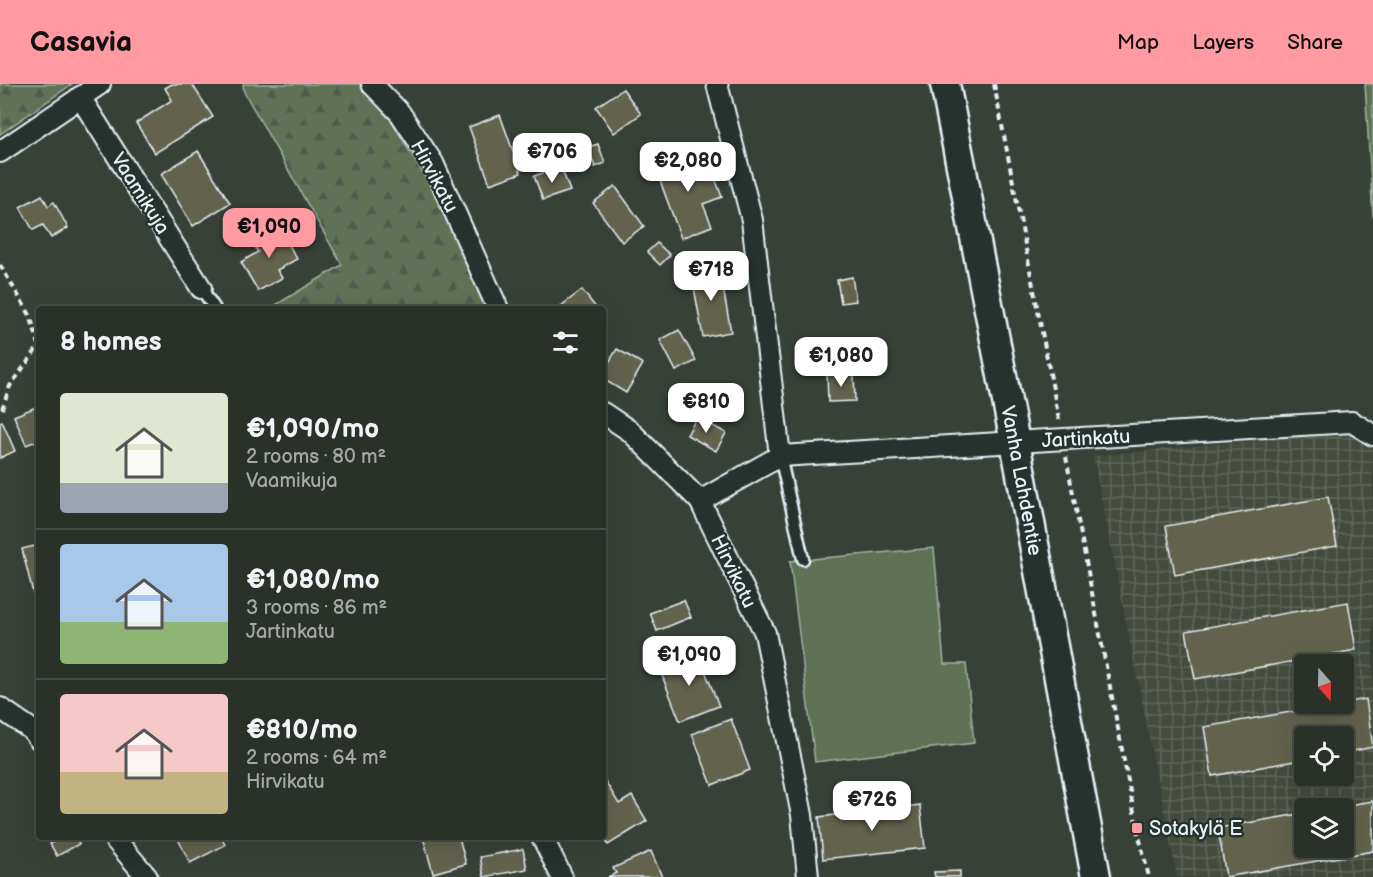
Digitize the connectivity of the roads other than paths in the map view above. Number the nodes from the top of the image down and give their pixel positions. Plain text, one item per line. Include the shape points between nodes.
1 (100, 84) edge
2 (372, 84) edge
3 (717, 84) edge
4 (945, 84) edge
5 (80, 97) junction
6 (0, 152) edge
7 (201, 288) joint
8 (213, 306) edge
9 (497, 306) edge
10 (606, 415) edge
11 (1373, 435) edge
12 (1015, 442) junction
13 (780, 456) junction
14 (700, 501) junction
15 (803, 559) dead end
16 (0, 708) edge
17 (36, 735) edge
18 (116, 840) edge
19 (544, 840) edge
20 (147, 877) edge
21 (562, 877) edge
22 (808, 877) edge
23 (1096, 877) edge

1 - 5 street
2 - 9 street, Hirvikatu via 400,113 433,163
3 - 13 street via 752,220
4 - 12 main road, Vanha Lahdentie
5 - 6 street
5 - 7 street, Vaamikuja
7 - 8 lane
10 - 14 street, Hirvikatu via 630,431
11 - 12 street, Jartinkatu via 1352,422
12 - 13 street, Jartinkatu
12 - 23 main road, Vanha Lahdentie
13 - 14 street, Jartinkatu
13 - 15 lane
14 - 22 street, Hirvikatu via 765,633 802,815
16 - 17 street
18 - 20 street
19 - 21 street

